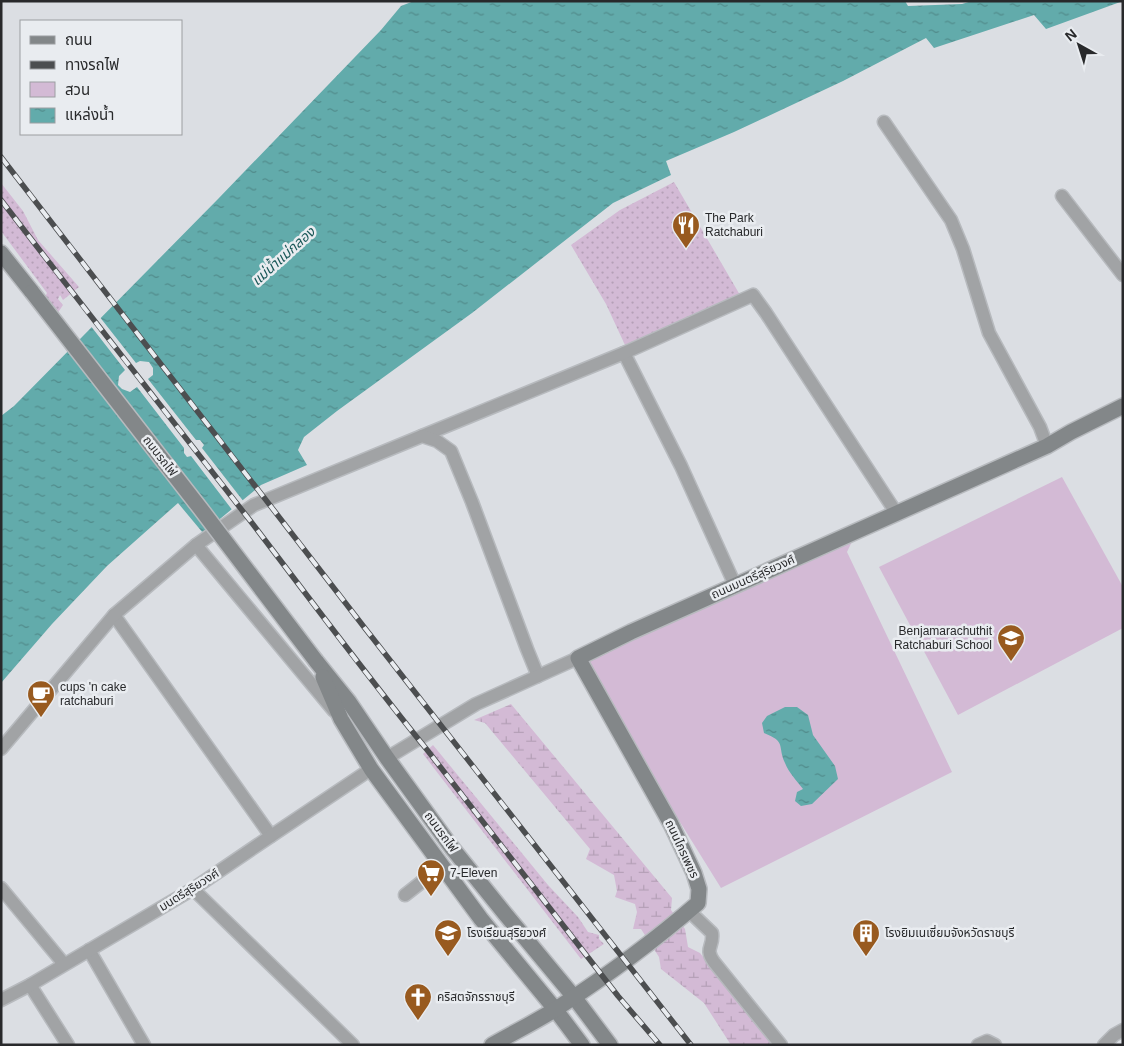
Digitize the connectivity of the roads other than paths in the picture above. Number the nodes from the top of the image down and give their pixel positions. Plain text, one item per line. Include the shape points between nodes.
1 (884, 122) dead end
2 (1062, 196) dead end
3 (1, 253) edge
4 (1123, 275) edge
5 (624, 353) junction
6 (1123, 406) edge
7 (422, 436) junction
8 (1048, 446) junction
9 (897, 514) junction
10 (196, 545) junction
11 (735, 585) junction
12 (114, 615) junction
13 (578, 658) junction
14 (316, 661) junction
15 (538, 676) junction
16 (340, 719) junction
17 (1, 748) edge
18 (388, 758) junction
19 (371, 770) junction
20 (270, 836) junction
21 (442, 866) junction
22 (1, 888) edge
23 (193, 889) junction
24 (405, 895) dead end
25 (687, 912) junction
26 (89, 950) junction
27 (64, 964) junction
28 (30, 984) junction
29 (574, 997) junction
30 (1, 1000) edge
31 (555, 1009) junction
32 (1123, 1030) edge
33 (68, 1045) edge
34 (144, 1045) edge
35 (353, 1045) edge
36 (492, 1045) edge
37 (582, 1045) edge
38 (610, 1045) edge
39 (781, 1045) edge
40 (978, 1045) edge
41 (995, 1045) edge
42 (1104, 1045) edge

1 - 8 street via 951,220 989,333
2 - 4 street
3 - 14 main road, ถนนรถไฟ, bridge
5 - 7 street
5 - 9 street via 753,295
5 - 11 street
6 - 8 main road, ถนนมนตรีสุริยวงศ์
7 - 10 street via 254,505
7 - 15 street via 437,441 451,452
8 - 9 main road, ถนนมนตรีสุริยวงศ์
9 - 11 main road, ถนนมนตรีสุริยวงศ์
10 - 12 street
10 - 16 street
11 - 13 main road, ถนนมนตรีสุริยวงศ์
12 - 17 street
12 - 20 street
13 - 15 street, ถนนมนตรีสุริยวงศ์
13 - 25 main road, ถนนไกรเพชร via 671,824 694,873 699,889 698,903
14 - 16 main road, ถนนรถไฟ
14 - 18 main road, ถนนรถไฟ
15 - 18 street, ถนนมนตรีสุริยวงศ์ via 476,704
16 - 19 main road, ถนนรถไฟ
18 - 29 main road, ถนนรถไฟ via 452,848
19 - 20 street, มนตรีสุริยวงศ์
19 - 21 main road, ถนนรถไฟ
20 - 23 street, มนตรีสุริยวงศ์
21 - 24 street
21 - 31 main road, ถนนรถไฟ via 486,926
22 - 27 street
23 - 26 street, มนตรีสุริยวงศ์
23 - 35 street
25 - 29 main road, ถนนไกรเพชร
25 - 39 street via 712,933 710,957
26 - 27 street, มนตรีสุริยวงศ์
26 - 34 street
27 - 28 street, มนตรีสุริยวงศ์
28 - 30 street, มนตรีสุริยวงศ์
28 - 33 street
29 - 31 main road, ถนนไกรเพชร
29 - 38 main road, ถนนรถไฟ
31 - 36 main road, ถนนไกรเพชร
31 - 37 main road, ถนนรถไฟ
32 - 42 street
40 - 41 street via 987,1041

